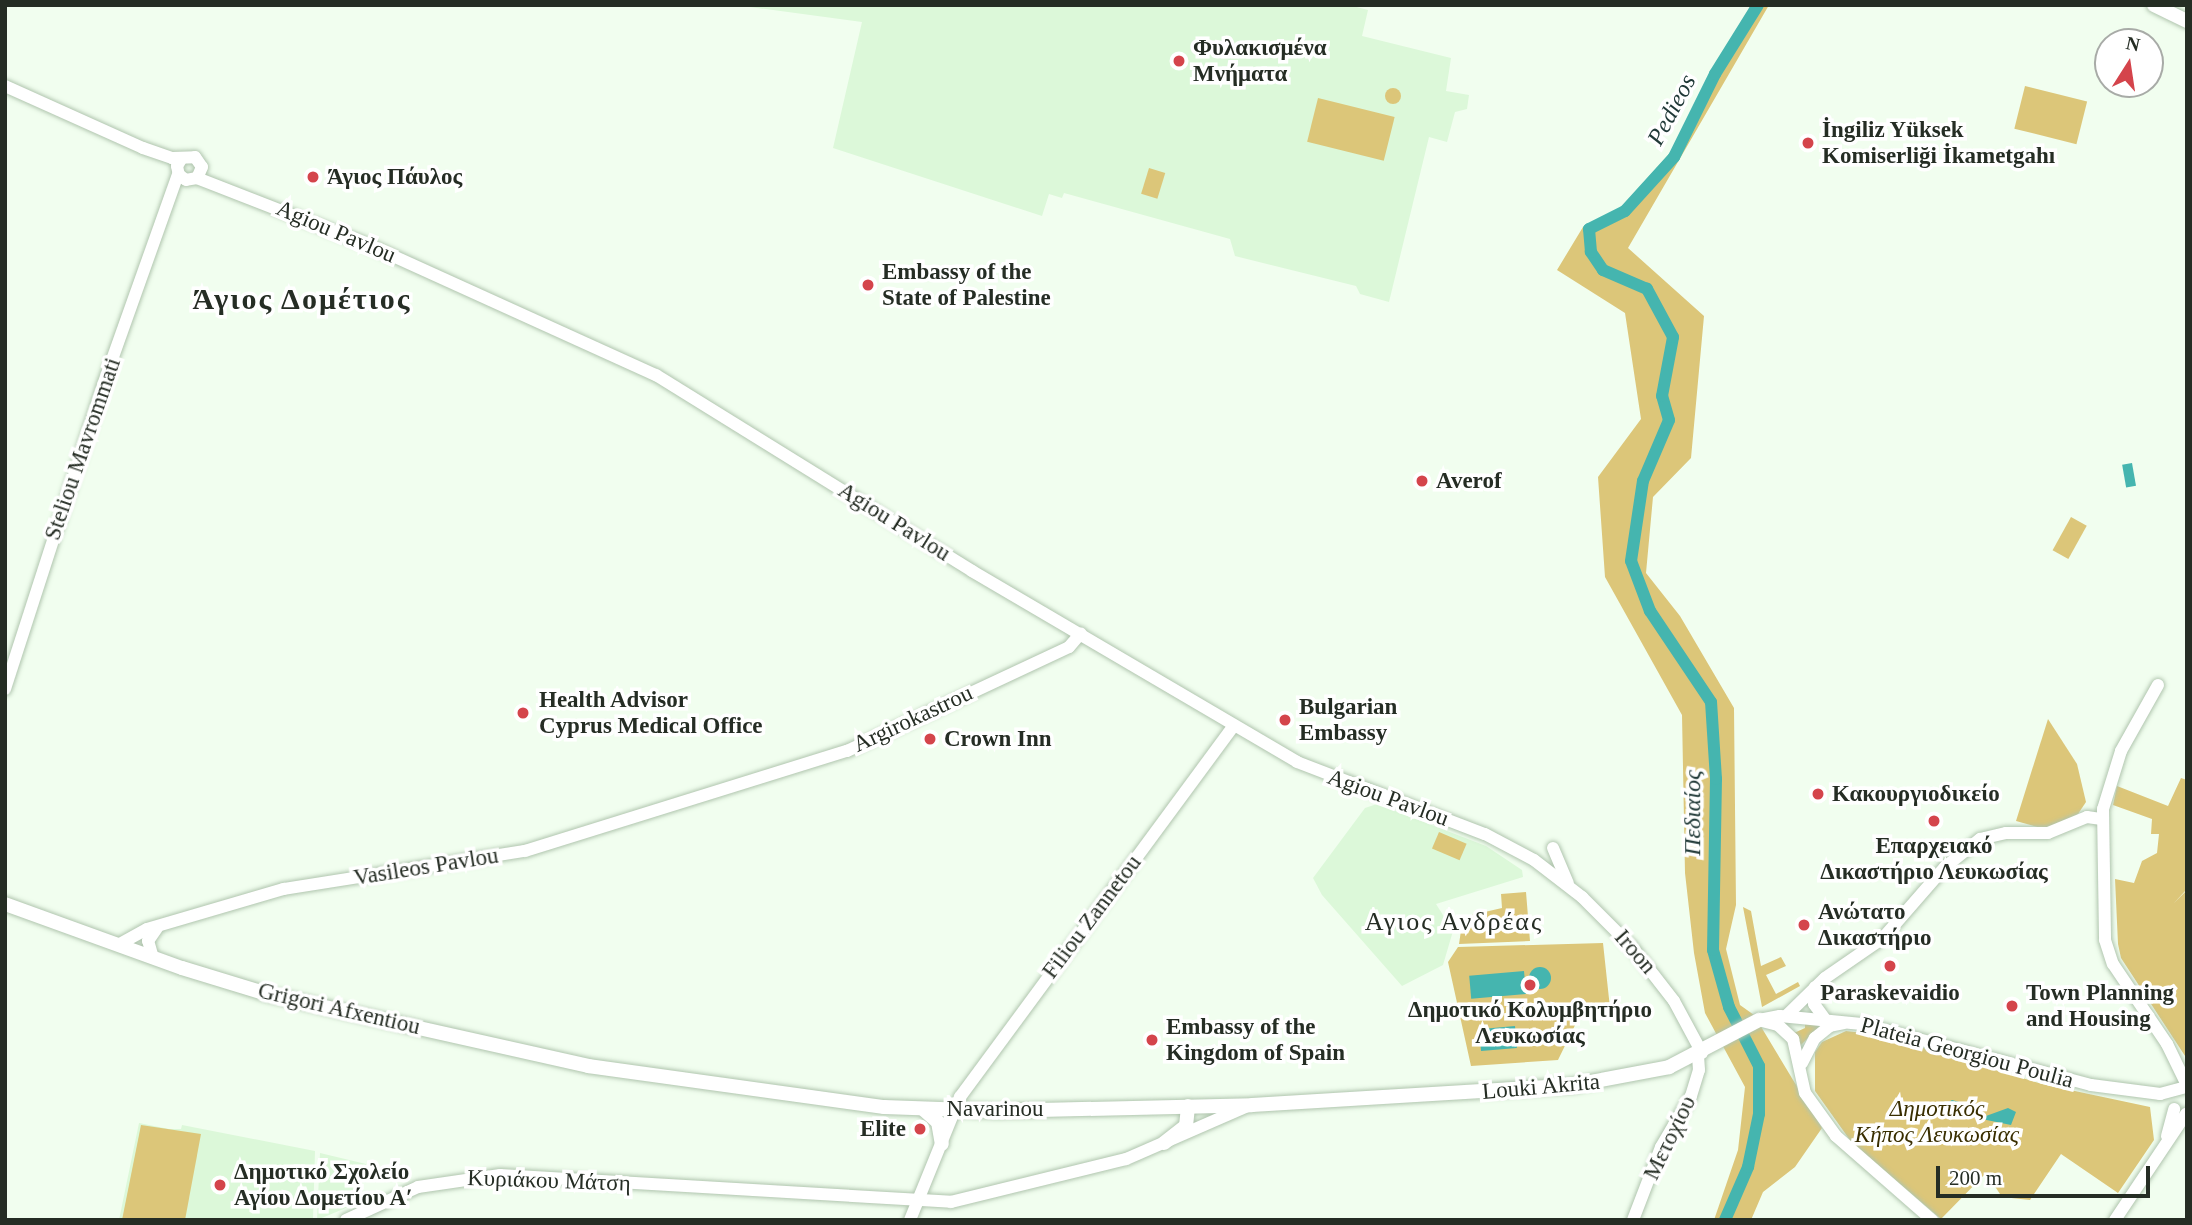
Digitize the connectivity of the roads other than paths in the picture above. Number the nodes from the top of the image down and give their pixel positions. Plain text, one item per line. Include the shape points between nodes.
1 (2154, 5) edge
2 (2187, 21) edge
3 (5, 86) edge
4 (143, 148) junction
5 (182, 158) junction
6 (189, 174) junction
7 (1081, 633) junction
8 (2158, 685) dead end
9 (5, 689) edge
10 (1234, 726) junction
11 (694, 799) joint
12 (2102, 819) junction
13 (1534, 860) junction
14 (1547, 869) joint
15 (1570, 887) junction
16 (5, 904) edge
17 (157, 928) junction
18 (118, 945) junction
19 (153, 958) junction
20 (1815, 987) junction
21 (1786, 1016) junction
22 (1824, 1018) junction
23 (1758, 1021) junction
24 (1851, 1022) junction
25 (1700, 1054) junction
26 (1800, 1070) junction
27 (682, 1080) joint
28 (2183, 1087) edge
29 (1309, 1102) joint
30 (1252, 1105) junction
31 (1169, 1107) junction
32 (1188, 1107) junction
33 (923, 1109) junction
34 (955, 1110) junction
35 (2182, 1112) edge
36 (1179, 1131) junction
37 (1164, 1143) junction
38 (942, 1144) junction
39 (930, 1175) junction
40 (951, 1202) junction
41 (918, 1203) junction
42 (346, 1220) edge
43 (910, 1220) edge
44 (1633, 1220) edge
45 (1932, 1220) edge
46 (2115, 1220) edge

1 - 2 main road
3 - 4 main road, Agiou Pavlou
4 - 5 main road, Agiou Pavlou
4 - 6 main road, Agiou Pavlou
5 - 6 main road, Steliou Mavrommati
5 - 6 main road, Agiou Pavlou via 195,157
6 - 7 main road, Agiou Pavlou via 371,246 656,375 976,574
6 - 9 main road, Steliou Mavrommati via 168,212 99,397
7 - 10 main road, Agiou Pavlou
7 - 11 main road, Argirokastrou via 1069,647 938,706 884,737
8 - 12 main road via 2121,751
10 - 13 main road, Agiou Pavlou via 1322,774 1485,834
10 - 34 main road, Filiou Zannetou via 991,1053
11 - 17 main road, Vasileos Pavlou via 526,851 285,889
12 - 20 main road via 2087,817 2048,832 1980,839 1950,861 1884,939
12 - 28 main road via 2107,950 2180,1069
13 - 14 main road, Agiou Pavlou
13 - 15 main road via 1546,858 1553,848
14 - 15 main road, Iroon
15 - 25 main road, Iroon via 1623,936 1660,981
16 - 18 main road, Grigori Afxentiou
17 - 18 main road, Vasileos Pavlou
17 - 19 main road via 148,944
18 - 19 main road, Grigori Afxentiou
19 - 27 main road, Grigori Afxentiou via 267,994 525,1053
20 - 21 main road
20 - 22 main road via 1814,1004
21 - 22 main road, Plateia Georgiou Poulia
21 - 23 main road, Plateia Georgiou Poulia
22 - 24 main road, Plateia Georgiou Poulia
23 - 25 main road, Louki Akrita
23 - 26 main road via 1789,1033 1798,1050
24 - 26 main road via 1830,1026 1815,1038
24 - 28 main road, Plateia Georgiou Poulia via 2065,1080 2160,1094
25 - 29 main road, Louki Akrita via 1655,1072 1611,1081
25 - 44 main road, Μετοχίου via 1691,1096 1661,1147
26 - 45 main road via 1805,1093 1836,1136
27 - 33 main road, Navarinou
28 - 35 main road
29 - 30 main road, Navarinou
30 - 32 main road, Navarinou
30 - 37 main road, Κυριάκου Μάτση
31 - 32 main road, Navarinou
31 - 34 main road, Navarinou
31 - 36 main road via 1179,1117
32 - 36 main road via 1187,1124
33 - 34 main road, Navarinou
33 - 38 main road via 938,1122
34 - 38 main road, Filiou Zannetou
35 - 46 main road
36 - 37 main road
37 - 40 main road, Κυριάκου Μάτση via 1079,1173
38 - 39 main road, Filiou Zannetou
39 - 40 main road via 936,1192
39 - 41 main road, Filiou Zannetou
40 - 41 main road, Κυριάκου Μάτση
41 - 42 main road, Κυριάκου Μάτση via 474,1176 418,1187
41 - 43 main road, Filiou Zannetou

